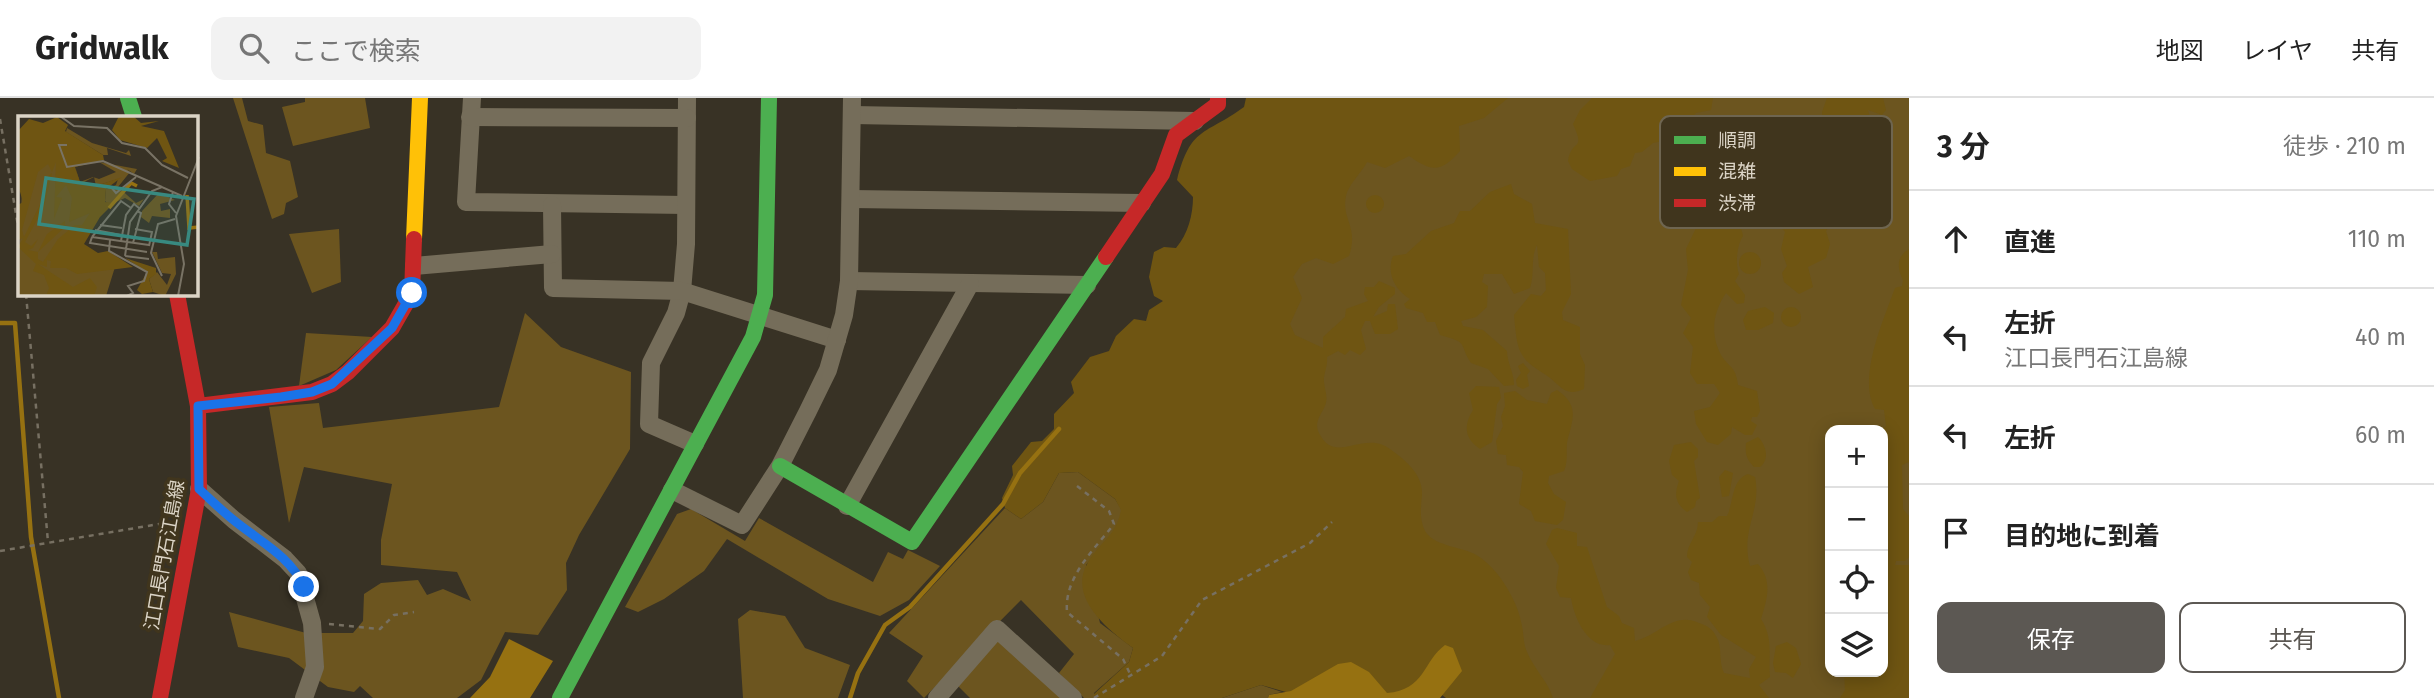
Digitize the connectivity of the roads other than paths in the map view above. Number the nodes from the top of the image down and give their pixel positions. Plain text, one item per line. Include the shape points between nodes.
1 (128, 98) edge
2 (420, 98) edge
3 (472, 98) edge
4 (687, 98) edge
5 (769, 98) edge
6 (1219, 98) edge
7 (853, 107) edge
8 (134, 116) edge
9 (470, 117) junction
10 (687, 118) junction
11 (1195, 121) junction
12 (851, 199) junction
13 (1142, 203) junction
14 (552, 205) junction
15 (686, 205) junction
16 (552, 254) junction
17 (414, 266) junction
18 (849, 281) junction
19 (970, 284) junction
20 (1087, 285) junction
21 (682, 291) junction
22 (177, 296) edge
23 (760, 315) junction
24 (837, 340) junction
25 (198, 406) junction
26 (695, 444) junction
27 (780, 466) junction
28 (199, 489) junction
29 (671, 489) junction
30 (847, 506) junction
31 (160, 698) edge
32 (304, 698) edge
33 (560, 698) edge
34 (937, 698) edge
35 (1073, 698) edge

1 - 8 street
2 - 17 street
3 - 9 street
4 - 10 street
5 - 23 street via 765,295
6 - 11 street via 1218,104
7 - 11 street
7 - 12 street
9 - 10 street
9 - 14 street via 466,202
10 - 15 street
11 - 13 street via 1176,135 1162,174
12 - 13 street
12 - 18 street
13 - 20 street
14 - 15 street
14 - 16 street
15 - 21 street
16 - 17 street
16 - 21 street via 552,289
17 - 25 street via 412,293 404,311 385,336 332,384 312,392
18 - 19 street
18 - 24 street
19 - 20 street
19 - 30 street
20 - 30 street via 912,542
21 - 23 street
21 - 26 street via 651,363 649,424
22 - 25 street, 江口長門石江島線
23 - 24 street
23 - 26 street via 753,337
24 - 27 street via 828,370
25 - 28 street, 江口長門石江島線
26 - 29 street
27 - 29 street via 741,525
27 - 30 street
28 - 31 street, 江口長門石江島線
28 - 32 street via 298,573 312,623 315,667
29 - 33 street
34 - 35 street via 997,629

